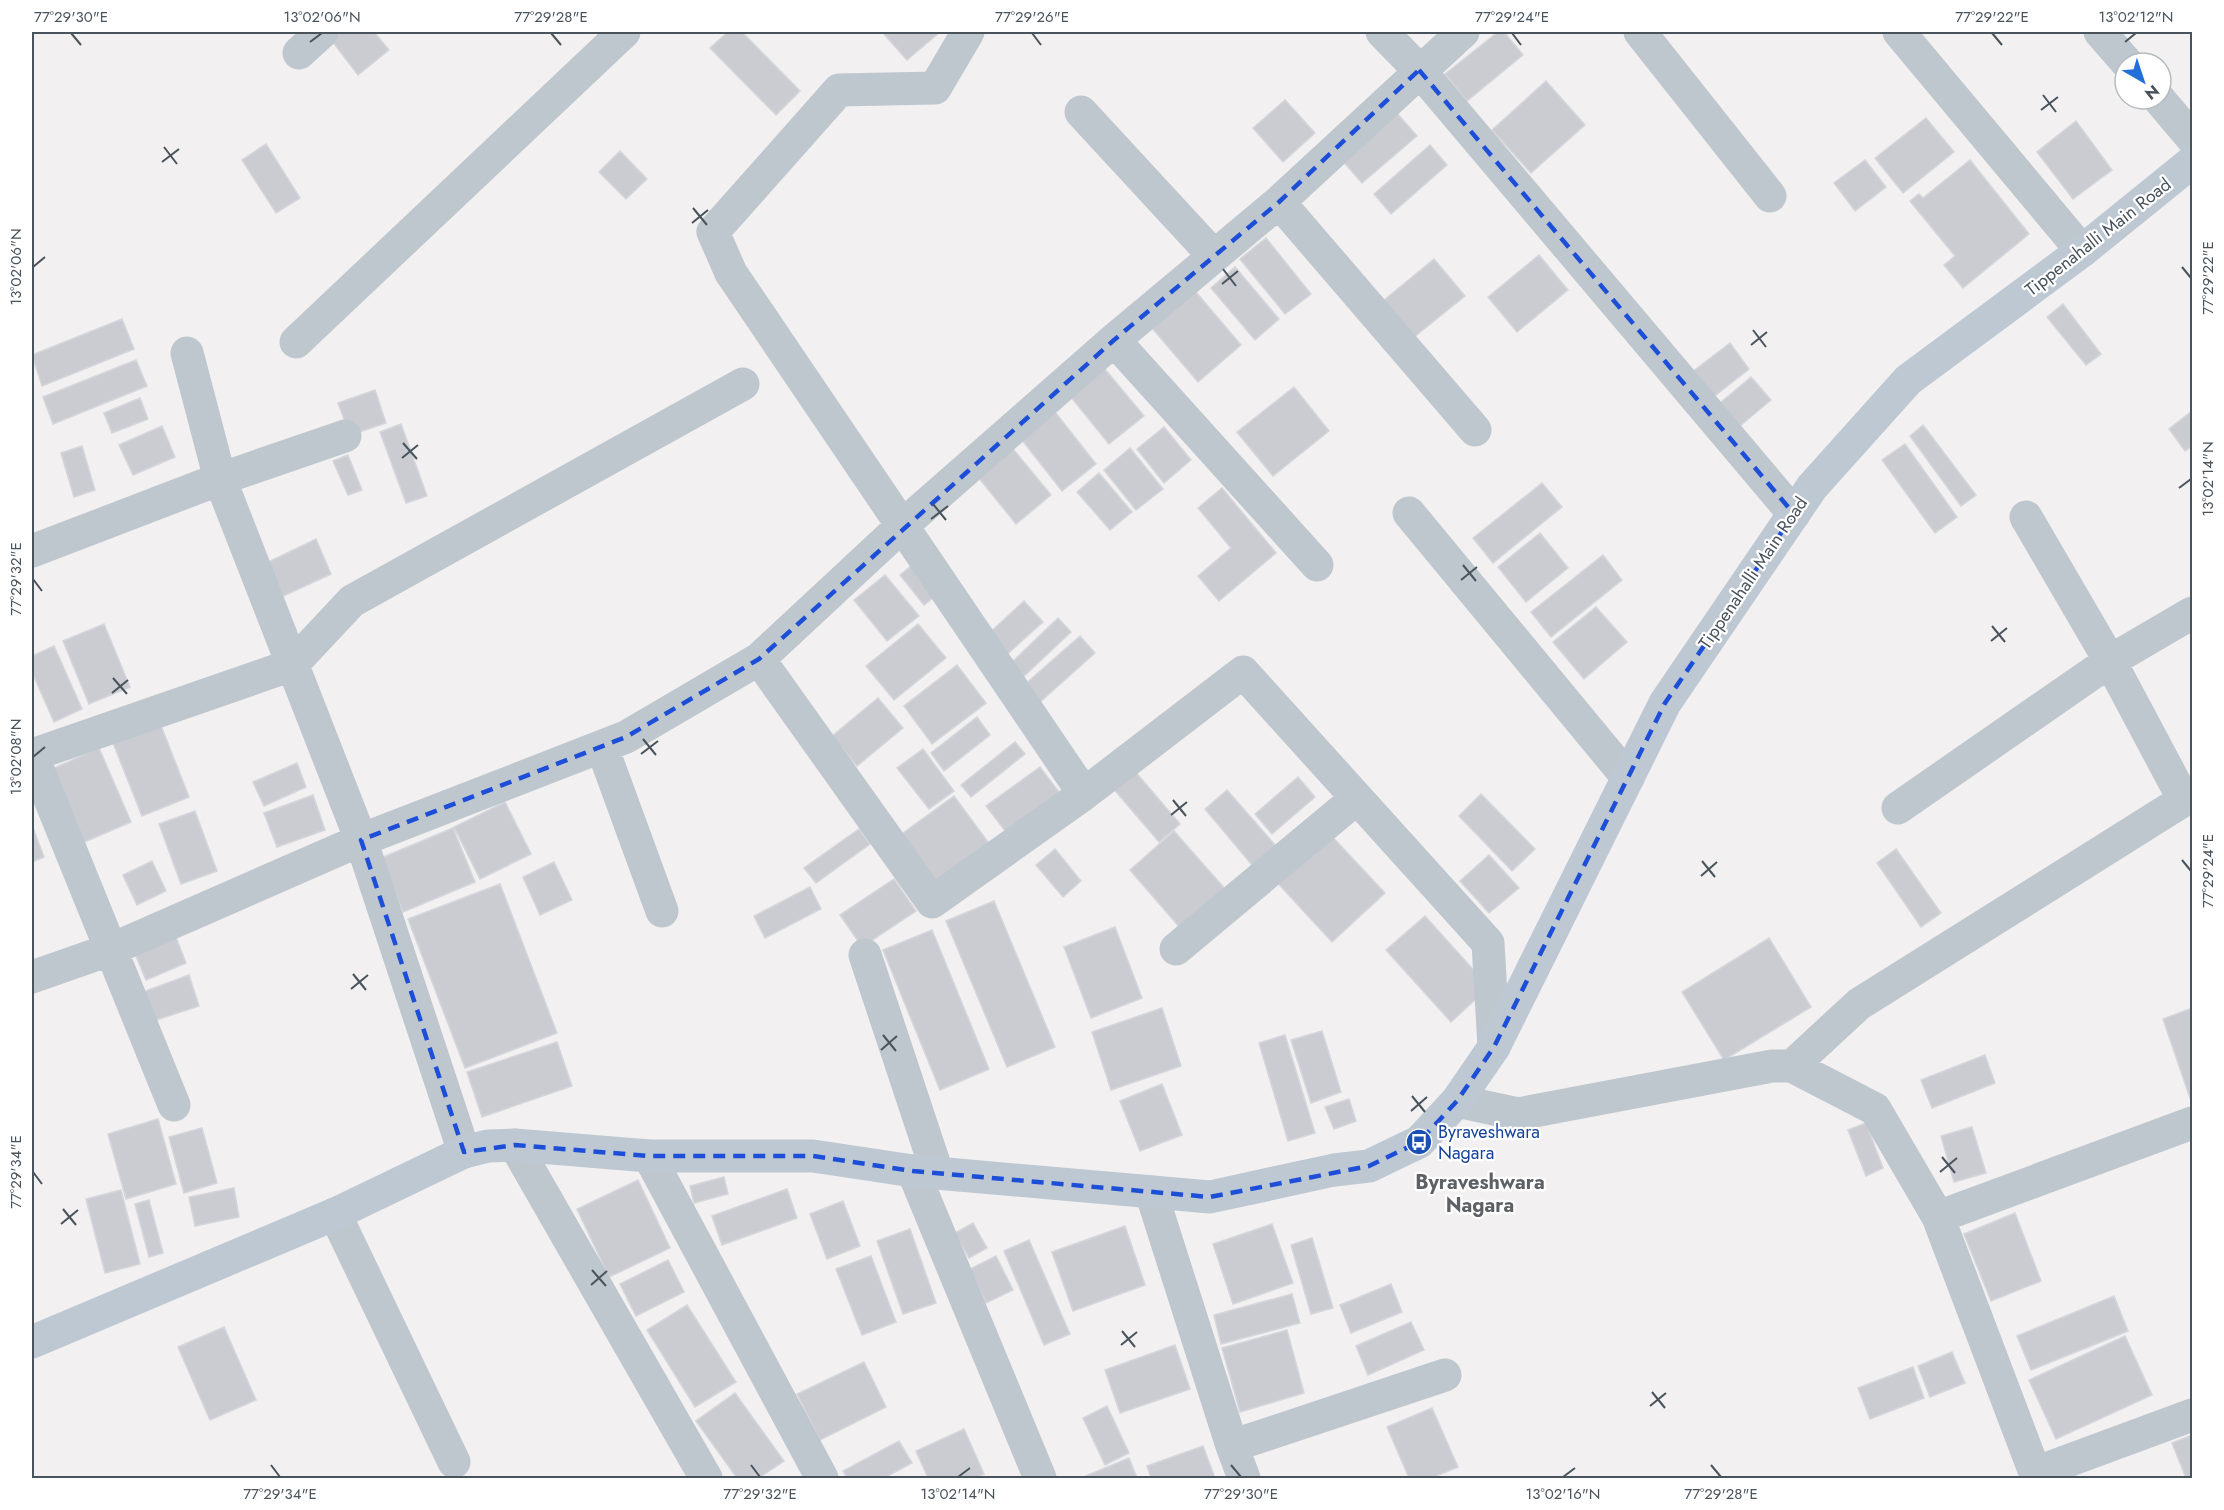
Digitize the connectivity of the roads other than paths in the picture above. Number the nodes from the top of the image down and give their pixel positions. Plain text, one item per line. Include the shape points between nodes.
1 (624, 32) edge
2 (968, 32) edge
3 (1383, 32) edge
4 (1463, 32) edge
5 (1640, 32) edge
6 (1899, 32) edge
7 (2100, 32) edge
8 (2117, 51) edge
9 (1419, 70) junction
10 (2169, 111) edge
11 (1081, 112) dead end
12 (2193, 138) edge
13 (2193, 162) edge
14 (1770, 196) dead end
15 (1279, 202) junction
16 (2082, 251) junction
17 (1214, 256) junction
18 (1114, 340) junction
19 (296, 342) dead end
20 (187, 353) dead end
21 (743, 384) dead end
22 (1475, 430) dead end
23 (345, 436) dead end
24 (220, 479) junction
25 (1409, 513) dead end
26 (1794, 514) junction
27 (2026, 517) dead end
28 (903, 525) junction
29 (32, 551) edge
30 (1317, 565) dead end
31 (2193, 612) edge
32 (759, 659) junction
33 (2110, 661) junction
34 (292, 665) junction
35 (602, 747) junction
36 (32, 755) edge
37 (1628, 778) junction
38 (1084, 794) junction
39 (1357, 798) junction
40 (1898, 808) dead end
41 (360, 840) junction
42 (662, 910) dead end
43 (112, 949) junction
44 (1176, 949) dead end
45 (865, 955) dead end
46 (32, 977) edge
47 (1494, 1047) junction
48 (1792, 1066) junction
49 (1457, 1101) junction
50 (174, 1106) dead end
51 (2193, 1123) edge
52 (515, 1145) junction
53 (464, 1152) junction
54 (649, 1156) junction
55 (925, 1172) junction
56 (1151, 1192) junction
57 (335, 1214) junction
58 (1938, 1217) junction
59 (32, 1342) edge
60 (1445, 1375) dead end
61 (2193, 1415) edge
62 (1232, 1446) junction
63 (454, 1462) dead end
64 (2036, 1476) edge
65 (706, 1479) edge
66 (822, 1479) edge
67 (1041, 1479) edge
68 (1244, 1479) edge

1 - 19 street
2 - 28 street via 935,88 839,90 713,232 730,273
3 - 9 street
4 - 9 street
5 - 14 street
6 - 16 street
7 - 8 street
9 - 15 street
9 - 26 street
10 - 12 street
11 - 17 street
13 - 16 street, Tippenahalli Main Road
15 - 17 street
15 - 22 street
16 - 26 street, Tippenahalli Main Road via 1908,380 1812,488
17 - 18 street
18 - 28 street
18 - 30 street
20 - 24 street
21 - 34 street via 352,601
23 - 24 street
24 - 29 street
24 - 34 street
25 - 37 street
26 - 37 street, Tippenahalli Main Road via 1665,703
27 - 33 street
28 - 32 street
28 - 38 street
31 - 33 street
32 - 35 street via 626,737
32 - 38 street via 932,903
33 - 40 street
33 - 48 street via 2184,800 1860,1004
34 - 36 street
34 - 41 street
35 - 41 street
35 - 42 street
36 - 43 street
37 - 47 street, Tippenahalli Main Road
38 - 39 street via 1242,672
39 - 44 street
39 - 47 street via 1488,943
41 - 43 street
41 - 53 street
43 - 46 street
43 - 50 street
45 - 55 street
47 - 49 street, Tippenahalli Main Road
48 - 49 street via 1772,1066 1518,1114
48 - 58 street via 1875,1109
49 - 56 street, Tippenahalli Main Road via 1419,1142 1368,1166 1210,1197
51 - 58 street
52 - 53 street, Tippenahalli Main Road
52 - 54 street, Tippenahalli Main Road
52 - 65 street
53 - 57 street, Tippenahalli Main Road
54 - 55 street, Tippenahalli Main Road via 813,1156
54 - 66 street
55 - 56 street, Tippenahalli Main Road
55 - 67 street
56 - 62 street
57 - 59 street, Tippenahalli Main Road
57 - 63 street
58 - 64 street
60 - 62 street
61 - 64 street
62 - 68 street

